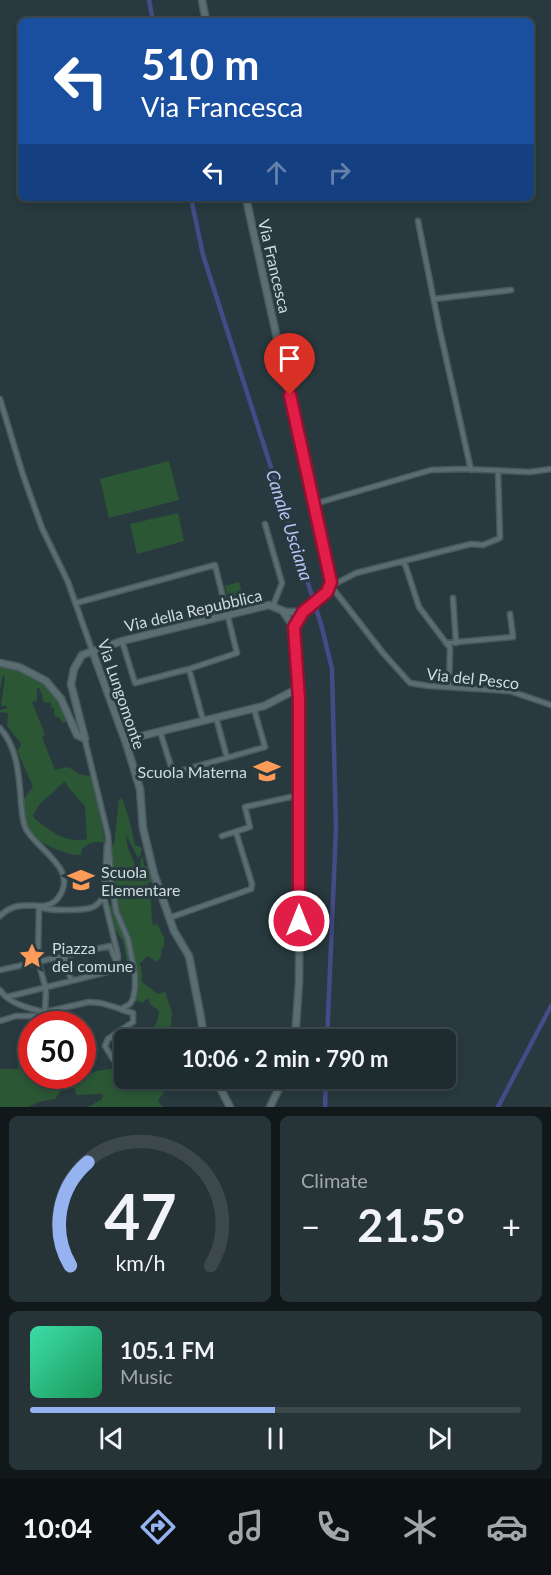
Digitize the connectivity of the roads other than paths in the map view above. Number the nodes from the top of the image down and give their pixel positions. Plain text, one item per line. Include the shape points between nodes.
1 (202, 0) edge
2 (205, 18) edge
3 (247, 201) edge
4 (418, 220) dead end
5 (511, 290) dead end
6 (434, 299) junction
7 (0, 399) edge
8 (551, 469) edge
9 (471, 470) junction
10 (498, 471) junction
11 (314, 504) junction
12 (265, 525) dead end
13 (404, 561) junction
14 (331, 586) junction
15 (453, 598) dead end
16 (76, 603) junction
17 (273, 606) junction
18 (303, 612) junction
19 (285, 613) junction
20 (510, 614) dead end
21 (228, 615) junction
22 (297, 620) junction
23 (294, 634) junction
24 (122, 641) junction
25 (446, 643) junction
26 (456, 643) junction
27 (92, 650) junction
28 (0, 663) edge
29 (189, 669) junction
30 (449, 687) junction
31 (299, 688) junction
32 (551, 705) edge
33 (254, 709) junction
34 (216, 717) junction
35 (203, 720) junction
36 (0, 728) edge
37 (160, 730) junction
38 (85, 739) junction
39 (125, 742) junction
40 (227, 758) junction
41 (300, 795) junction
42 (236, 832) junction
43 (108, 835) junction
44 (222, 836) dead end
45 (104, 897) junction
46 (39, 906) junction
47 (0, 916) edge
48 (168, 918) junction
49 (64, 956) junction
50 (38, 961) junction
51 (116, 961) junction
52 (0, 969) edge
53 (71, 980) junction
54 (46, 986) junction
55 (0, 990) edge
56 (7, 997) junction
57 (121, 1009) junction
58 (42, 1011) edge
59 (45, 1011) edge
60 (50, 1011) edge
61 (18, 1016) edge
62 (0, 1021) edge
63 (203, 1028) edge
64 (123, 1029) edge
65 (296, 1029) edge
66 (114, 1035) edge
67 (114, 1060) edge
68 (220, 1089) edge
69 (279, 1089) edge
70 (230, 1107) edge
71 (270, 1107) edge

1 - 2 street
3 - 11 street, Via Francesca
4 - 6 street
5 - 6 street
6 - 9 street
7 - 16 street, Via Lungomonte via 42,528
8 - 10 street
9 - 10 street
9 - 11 street via 431,470
10 - 13 street via 500,538
11 - 14 street, Via Francesca
12 - 17 street via 282,583
13 - 14 street via 356,573
13 - 25 street via 419,607
14 - 18 street
14 - 30 street, Via del Pesco via 405,679 421,686
15 - 26 street
16 - 21 street via 215,564
16 - 27 street, Via Lungomonte
17 - 19 street, Via della Repubblica
17 - 21 street, Via della Repubblica
18 - 19 street
18 - 22 street
19 - 22 street
19 - 23 street
20 - 26 street via 513,637
21 - 24 street, Via della Repubblica
21 - 29 street via 237,653
22 - 23 street
23 - 31 street
24 - 27 street, Via della Repubblica
24 - 29 street via 135,683
25 - 26 street
25 - 30 street via 450,648
27 - 38 street via 78,659 71,680
27 - 39 street, Via Lungomonte
28 - 38 street via 20,667 46,681 61,699 77,735
29 - 35 street
30 - 32 street, Via del Pesco via 516,692
31 - 33 street
31 - 41 street
33 - 34 street
33 - 40 street via 265,747
34 - 35 street
34 - 40 street
35 - 37 street
36 - 46 street via 16,758 27,831 57,862 63,874 58,898
37 - 39 street
37 - 40 street via 173,773
38 - 43 street
39 - 48 street, Via Lungomonte via 140,789 147,849
41 - 42 street via 245,807 250,827
41 - 65 street
42 - 44 street
42 - 48 street via 251,889
43 - 45 street
43 - 57 street via 113,896 135,975 133,999
45 - 46 street via 83,909
45 - 51 street
46 - 47 street via 14,906
46 - 50 street
48 - 63 street, Via Lungomonte via 189,956
49 - 50 street
49 - 51 street via 110,946
49 - 53 street
50 - 52 street
50 - 54 street
51 - 53 street via 113,970
53 - 54 street
54 - 56 street
54 - 59 street
55 - 56 street
56 - 58 street
57 - 60 street via 90,1002
57 - 64 street via 133,1013 133,1022
61 - 62 street
66 - 67 street via 105,1046
68 - 70 street
69 - 71 street

